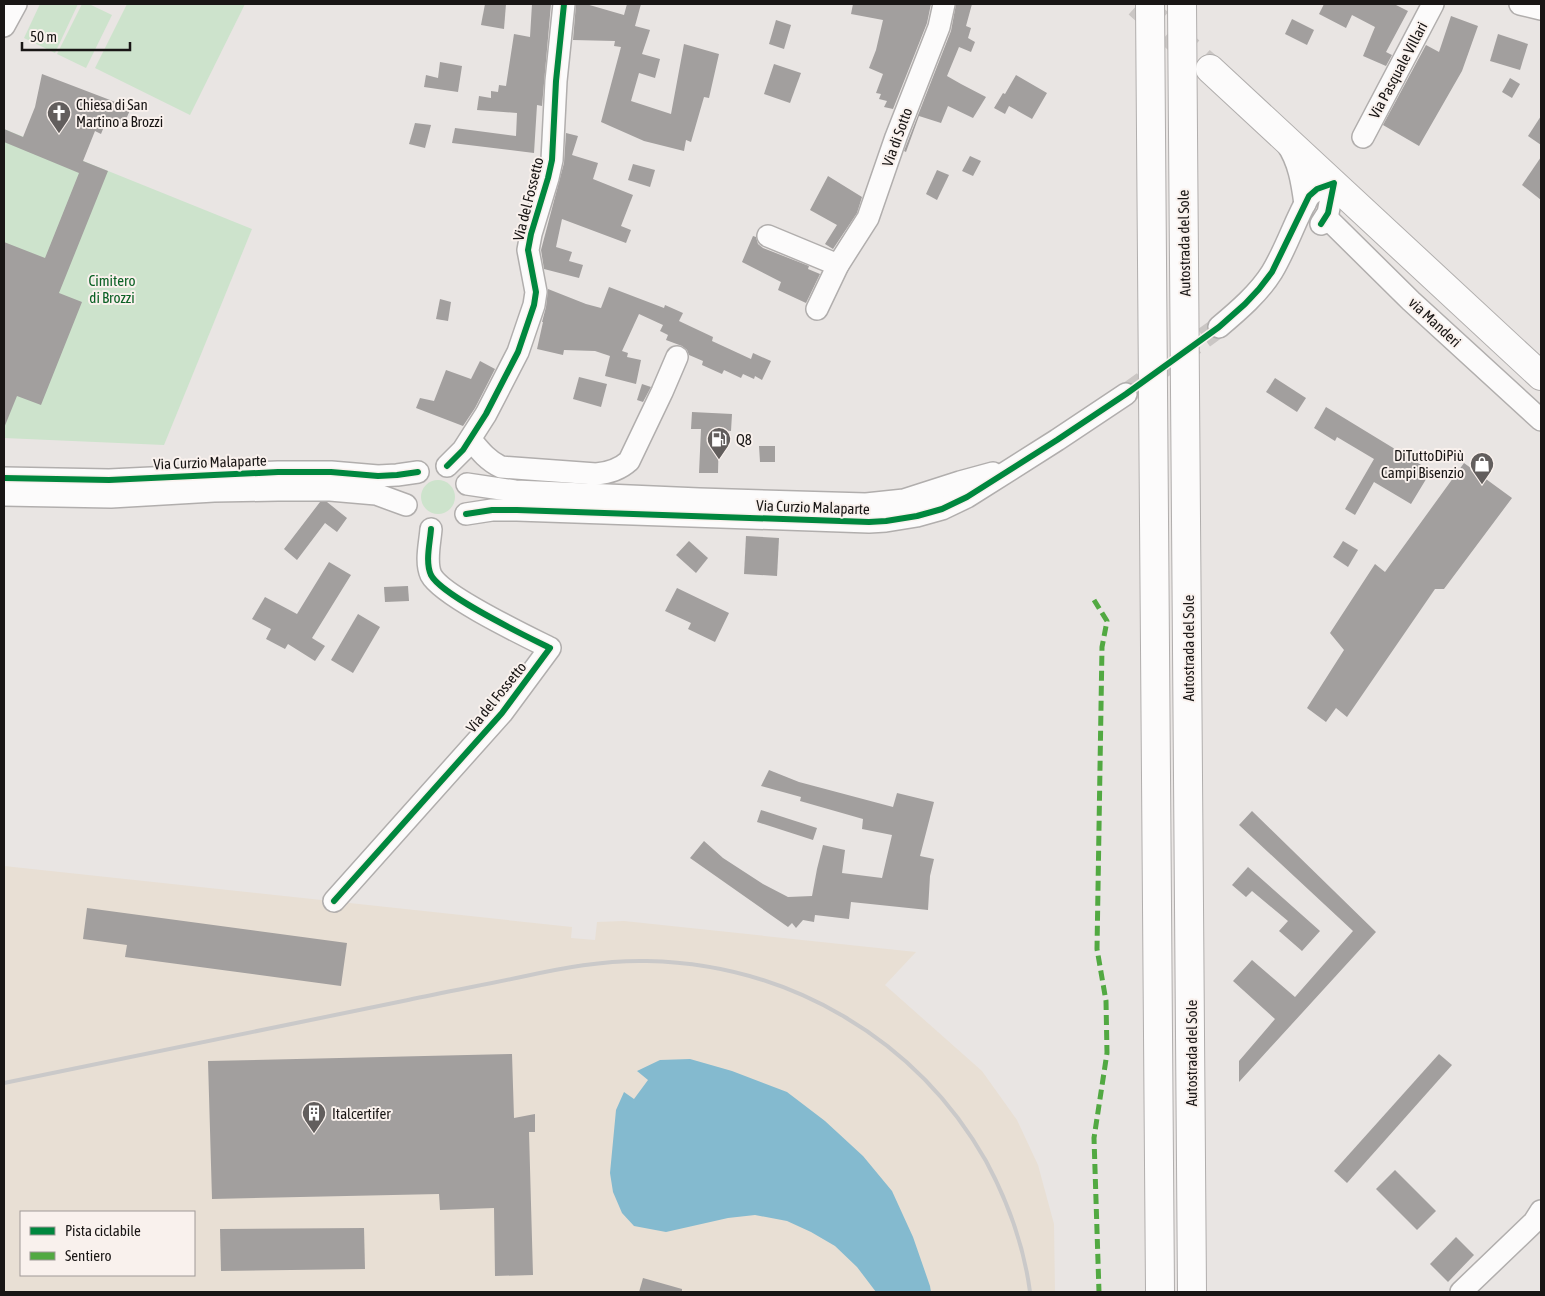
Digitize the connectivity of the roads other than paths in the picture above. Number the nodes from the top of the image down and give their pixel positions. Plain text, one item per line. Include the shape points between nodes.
1 (16, 4) edge
2 (564, 4) edge
3 (944, 4) edge
4 (1150, 4) edge
5 (1182, 4) edge
6 (1433, 4) edge
7 (1520, 4) edge
8 (1541, 9) edge
9 (4, 26) edge
10 (1210, 69) tunnel mouth
11 (1280, 133) junction
12 (1362, 137) dead end
13 (1334, 183) junction
14 (1305, 204) junction
15 (1326, 223) junction
16 (1383, 230) junction
17 (768, 236) dead end
18 (1285, 246) junction
19 (838, 266) junction
20 (817, 309) dead end
21 (1219, 327) tunnel mouth
22 (677, 357) dead end
23 (1541, 376) edge
24 (1126, 394) tunnel mouth
25 (1541, 420) edge
26 (471, 440) junction
27 (447, 466) junction
28 (1010, 469) junction
29 (418, 472) junction
30 (4, 478) edge
31 (468, 484) junction
32 (4, 495) edge
33 (406, 505) junction
34 (466, 514) junction
35 (431, 529) junction
36 (334, 901) dead end
37 (1541, 1211) edge
38 (1160, 1292) edge
39 (1192, 1292) edge
40 (1460, 1292) edge

1 - 9 street
2 - 26 street, Via del Fossetto via 552,160 528,250 536,292 534,305 518,352
3 - 19 street, Via di Sotto via 939,27 868,218
4 - 38 main road, Autostrada del Sole
5 - 39 main road, Autostrada del Sole
6 - 12 street, Via Pasquale Villari
7 - 8 street
10 - 11 main road
11 - 13 main road
11 - 14 street via 1295,156
13 - 14 street via 1318,189
13 - 15 street
13 - 16 main road
14 - 18 street
15 - 16 street via 1350,221
15 - 18 street
15 - 25 street, via Manderi
16 - 23 main road
17 - 19 street
18 - 21 street via 1259,289
19 - 20 street, Via di Sotto
22 - 26 street via 629,460 614,471 596,474 501,467 485,457
24 - 28 street, Via Curzio Malaparte
26 - 27 street, Via del Fossetto
27 - 29 street, Via Curzio Malaparte via 428,466
27 - 31 street
28 - 31 street, Via Curzio Malaparte via 904,500 866,504 524,492
28 - 34 street, Via Curzio Malaparte via 942,509 886,521 517,510
29 - 30 street, Via Curzio Malaparte via 378,476 278,472 109,480
29 - 33 street via 408,484
31 - 34 street via 470,500
32 - 33 street, Via Curzio Malaparte via 111,497 214,491 330,490 376,494
33 - 35 street via 412,518
34 - 35 street, Via Curzio Malaparte via 450,527
35 - 36 street, Via del Fossetto via 428,562 438,585 550,648 502,713
37 - 40 street via 1534,1222

